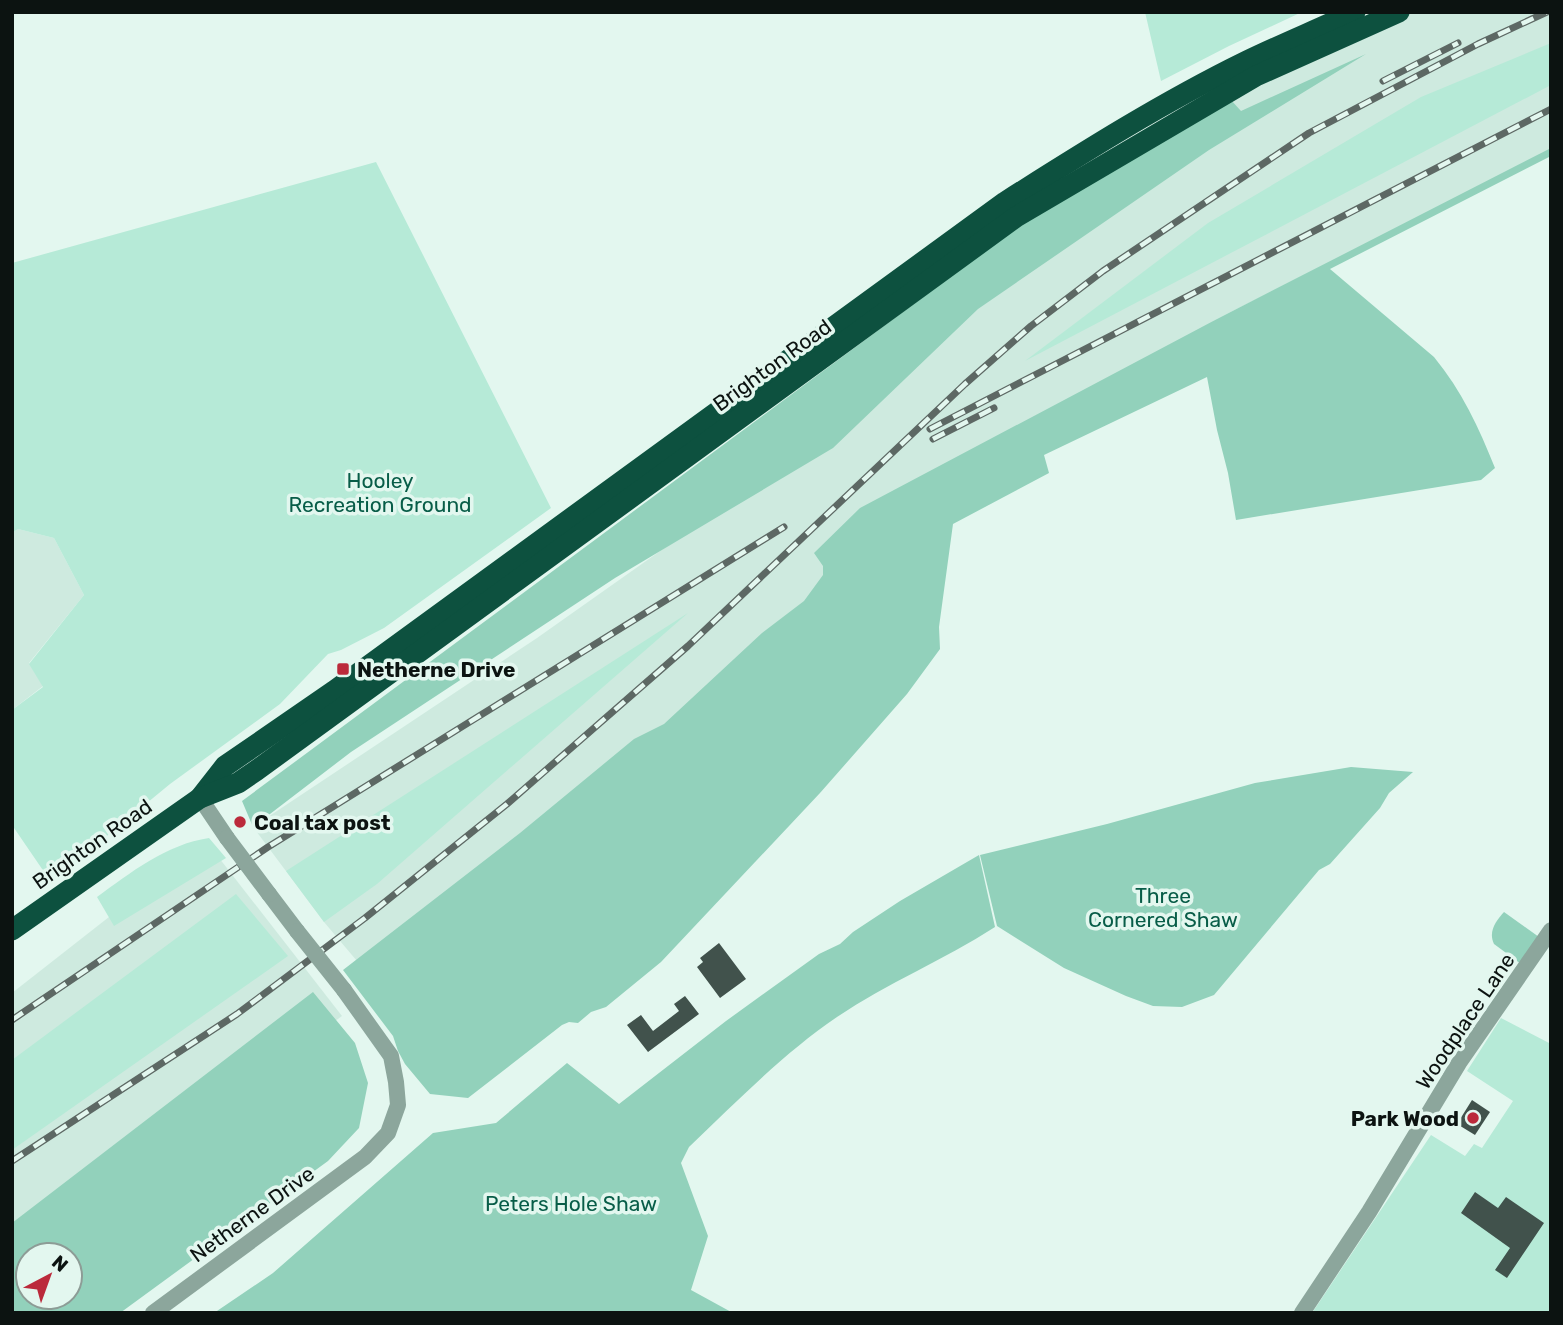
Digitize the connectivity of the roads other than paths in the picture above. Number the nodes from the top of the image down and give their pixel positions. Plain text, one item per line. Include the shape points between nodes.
1 (1354, 12) edge
2 (1399, 12) edge
3 (200, 798) junction
4 (12, 930) edge
5 (1551, 930) edge
6 (153, 1313) edge
7 (1302, 1313) edge

1 - 3 highway, Brighton Road via 1165,105 1006,202 225,766
2 - 3 highway, Brighton Road via 1256,76 1016,217 257,770
3 - 4 highway, Brighton Road
3 - 6 street, Netherne Drive, bridge via 391,1056 398,1105 387,1133 365,1157
5 - 7 street, Woodplace Lane via 1459,1063

